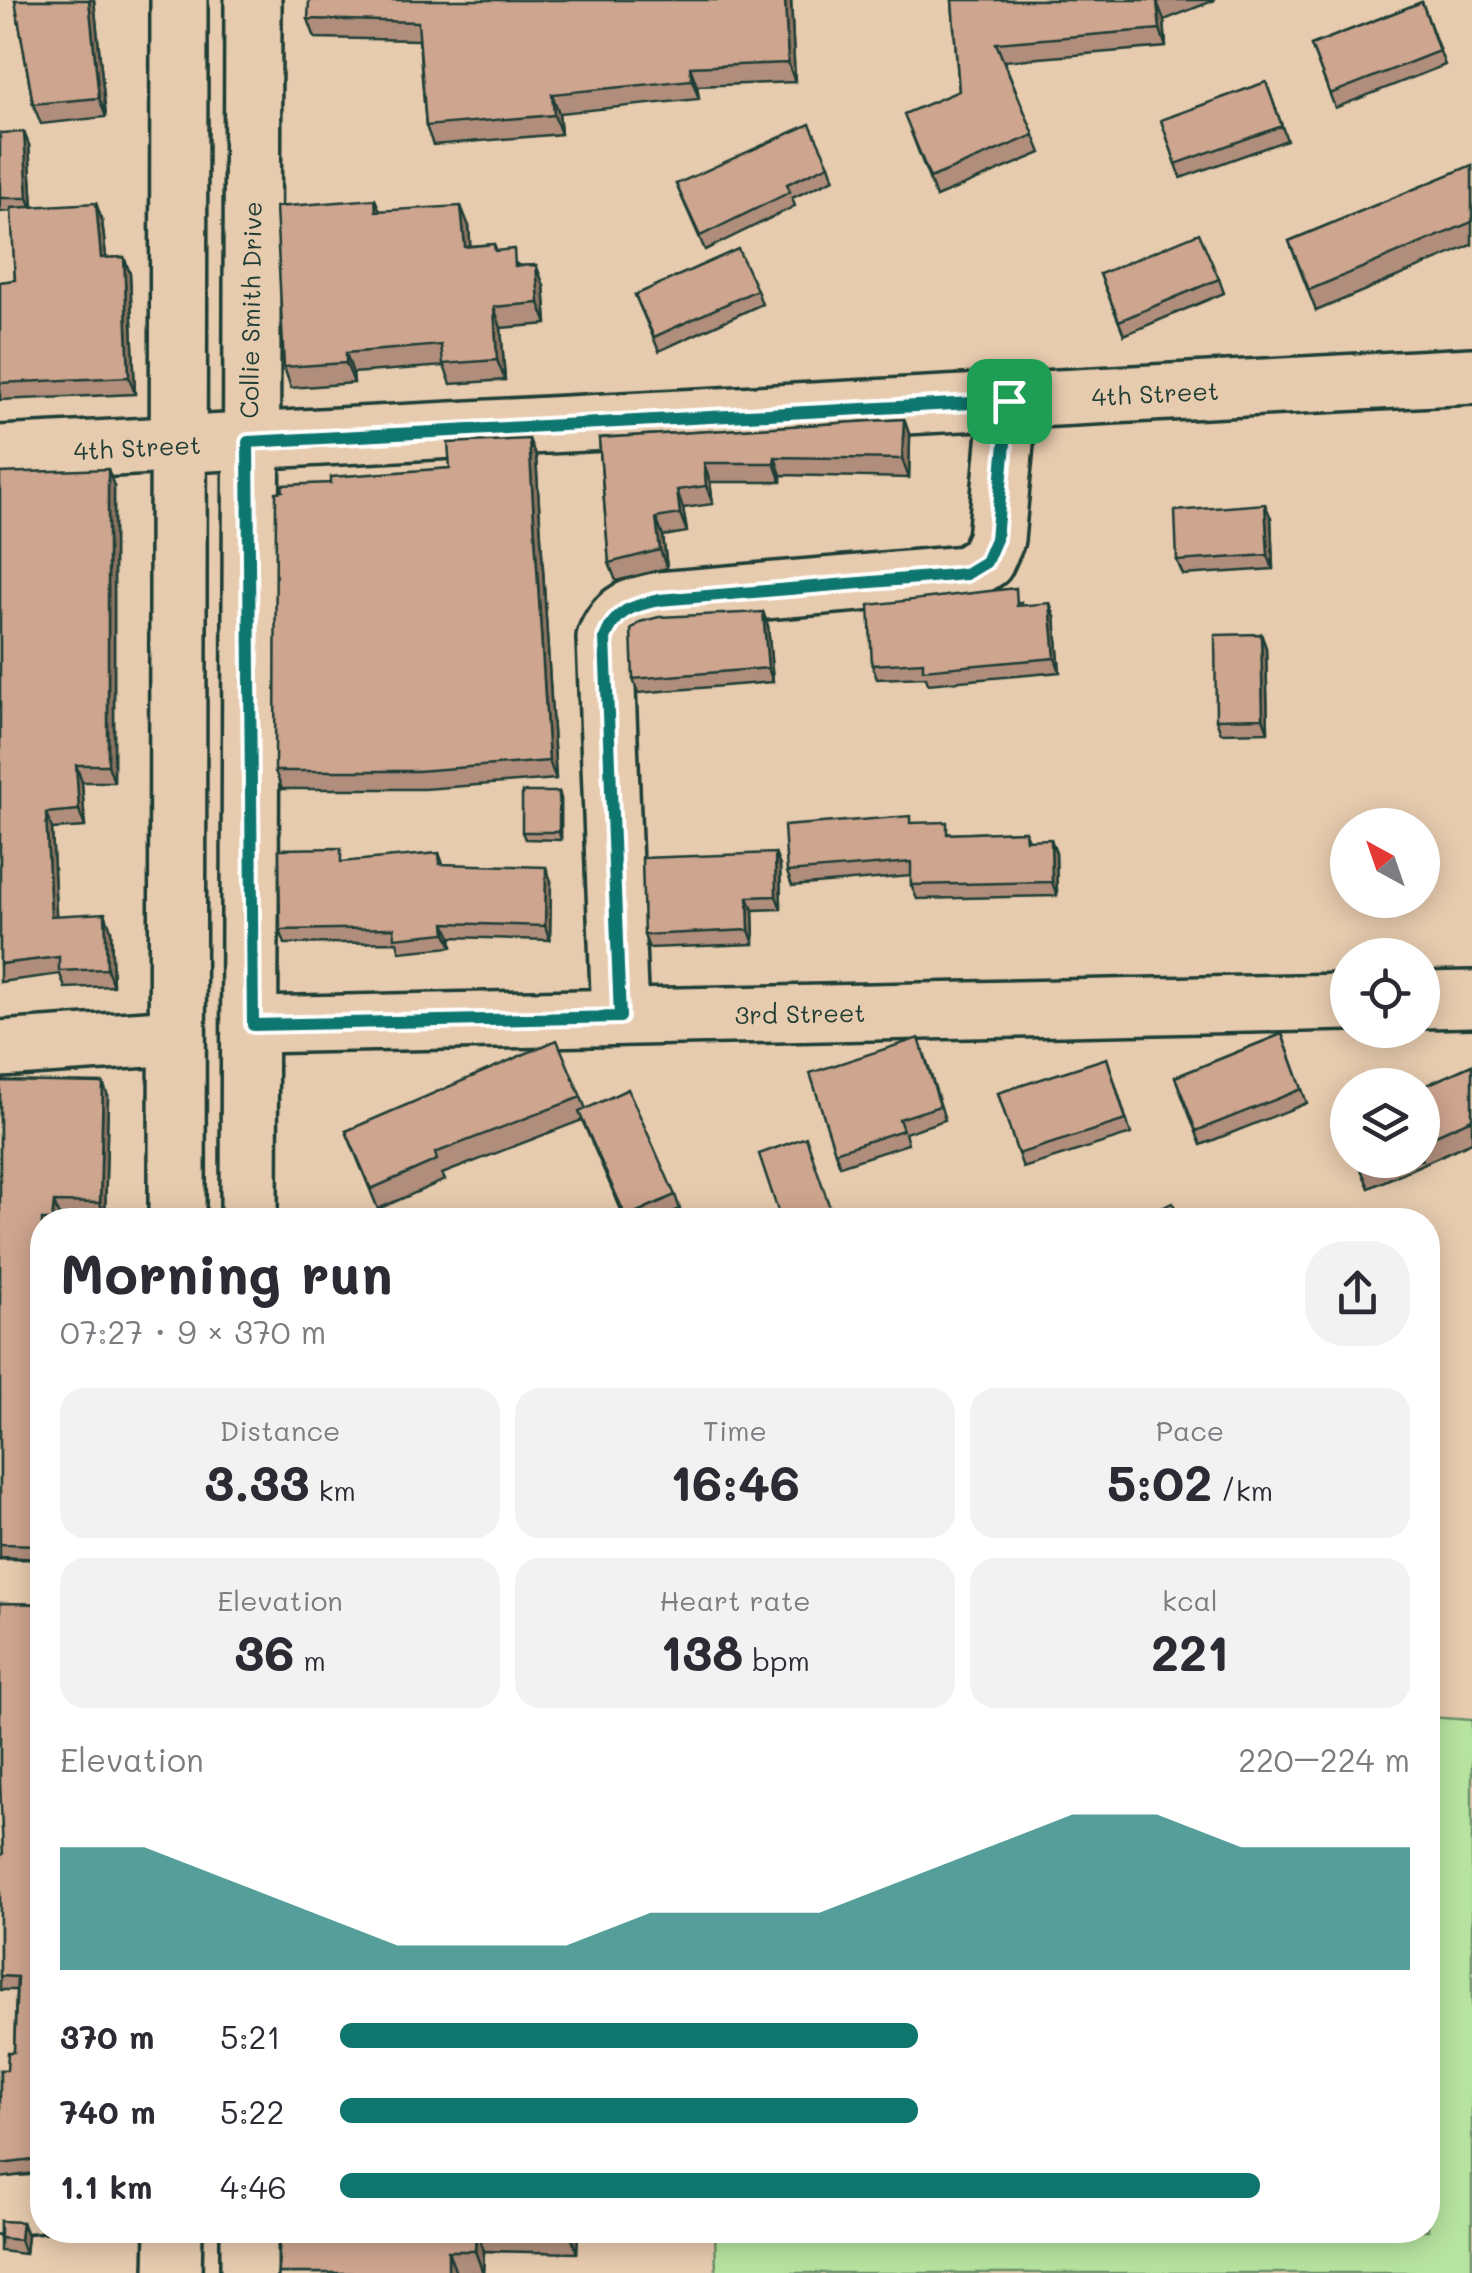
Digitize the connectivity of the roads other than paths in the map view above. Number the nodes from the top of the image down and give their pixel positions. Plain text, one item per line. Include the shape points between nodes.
1 (179, 0) edge
2 (253, 0) edge
3 (1472, 376) edge
4 (1009, 401) junction
5 (248, 442) junction
6 (178, 444) junction
7 (0, 454) edge
8 (1472, 999) edge
9 (1440, 1000) edge
10 (1330, 1002) edge
11 (620, 1017) junction
12 (253, 1025) junction
13 (177, 1036) junction
14 (0, 1050) edge
15 (177, 1208) edge
16 (250, 1208) edge
17 (0, 1588) edge
18 (30, 1588) edge
19 (30, 2204) edge
20 (0, 2206) edge
21 (174, 2243) edge
22 (250, 2243) edge
23 (173, 2273) edge
24 (250, 2273) edge

1 - 6 street
2 - 5 street, Collie Smith Drive
3 - 4 street, 4th Street
4 - 5 street, 4th Street
4 - 11 street via 996,539 986,562 966,574 659,600 629,606 612,620 605,638
5 - 6 street, 4th Street
5 - 12 street, Collie Smith Drive
6 - 7 street, 4th Street
6 - 13 street
8 - 9 street
10 - 11 street, 3rd Street
11 - 12 street, 3rd Street
12 - 16 street, Collie Smith Drive
13 - 14 street
13 - 15 street
17 - 18 street
19 - 20 street
21 - 23 street
22 - 24 street

